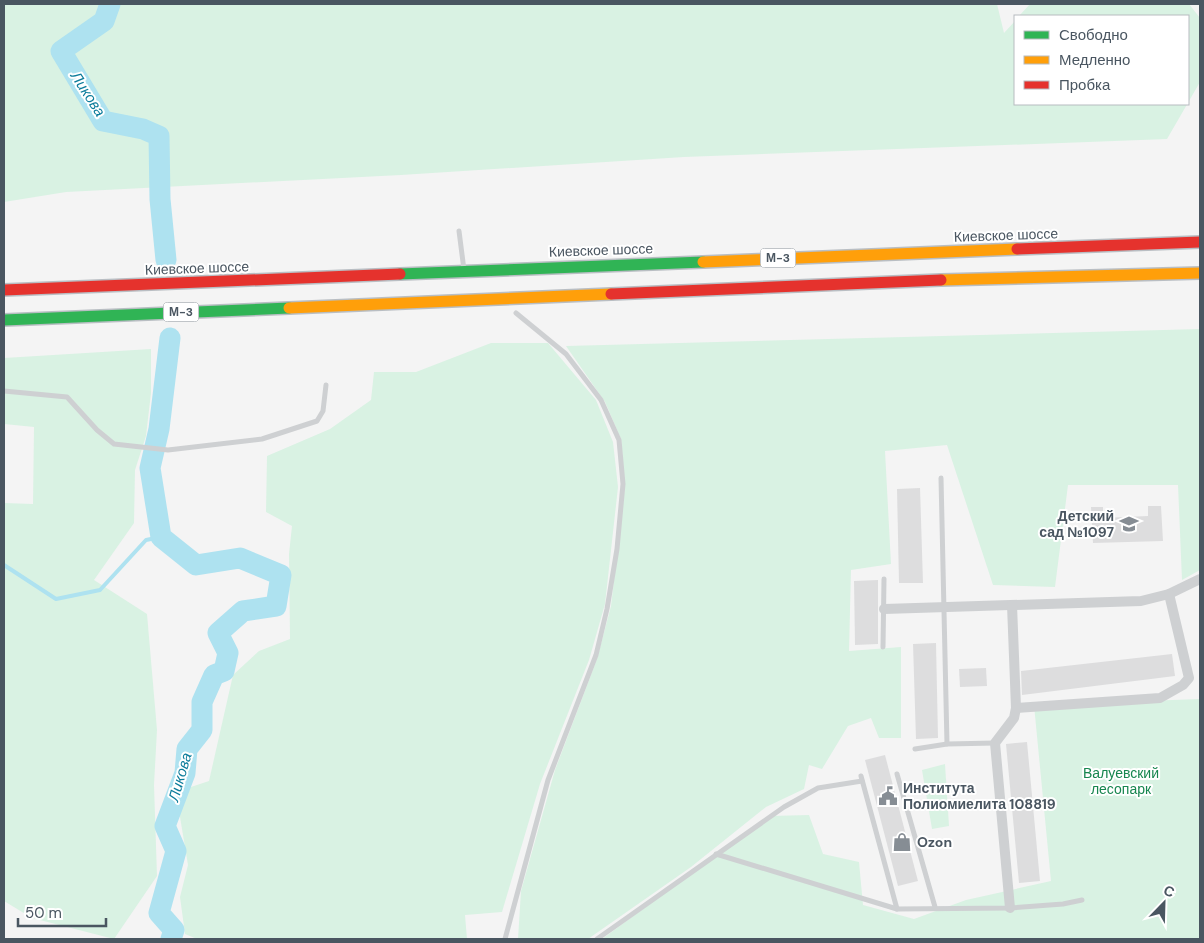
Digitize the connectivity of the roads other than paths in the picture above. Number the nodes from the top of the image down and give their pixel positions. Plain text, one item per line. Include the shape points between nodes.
1 (459, 230) dead end
2 (1200, 242) edge
3 (464, 270) junction
4 (1200, 273) edge
5 (4, 290) edge
6 (516, 314) dead end
7 (4, 320) edge
8 (326, 385) dead end
9 (4, 391) edge
10 (941, 478) dead end
11 (884, 579) dead end
12 (1200, 579) edge
13 (1168, 594) junction
14 (1012, 605) junction
15 (944, 607) junction
16 (884, 609) junction
17 (883, 647) dead end
18 (1016, 708) junction
19 (995, 743) junction
20 (947, 744) junction
21 (915, 749) dead end
22 (897, 774) dead end
23 (716, 854) junction
24 (1082, 900) dead end
25 (935, 907) junction
26 (1010, 908) junction
27 (897, 909) junction
28 (505, 939) edge
29 (597, 939) edge

1 - 3 lane
2 - 3 highway, Киевское шоссе / М-3
3 - 5 highway, Киевское шоссе / М-3
4 - 7 highway, М-3 via 928,280
6 - 28 lane via 566,354 601,400 619,440 623,484 609,600 597,650 548,780
8 - 9 lane via 323,411 317,422 262,439 168,450 114,444 67,397
10 - 15 lane
11 - 16 lane
12 - 13 street
13 - 14 street via 1141,601
13 - 18 street via 1189,678 1183,685 1160,698
14 - 15 street
14 - 18 street
15 - 16 street
15 - 20 lane
16 - 17 lane
18 - 19 street via 1014,718
19 - 20 lane
19 - 26 street
20 - 21 lane
22 - 25 lane
23 - 27 lane
23 - 27 lane via 784,807 818,788 861,778
23 - 29 lane
24 - 26 lane
25 - 26 lane
25 - 27 lane

